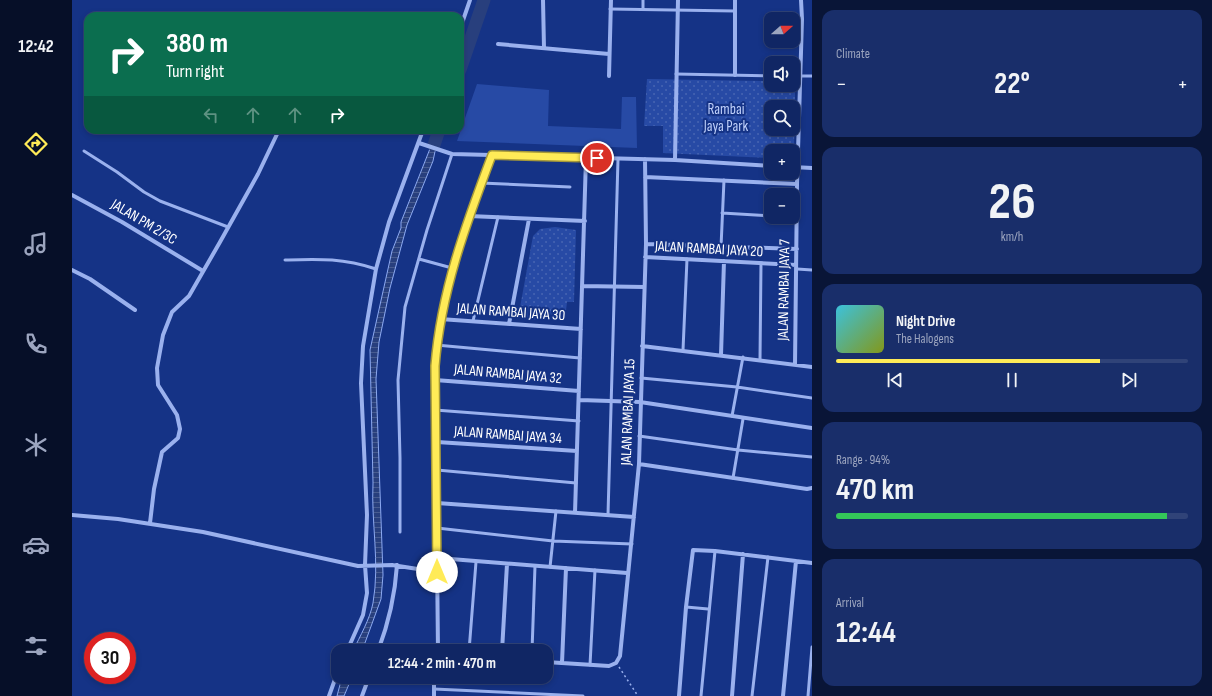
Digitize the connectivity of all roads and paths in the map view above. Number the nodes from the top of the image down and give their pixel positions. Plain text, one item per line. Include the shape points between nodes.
1 (470, 0) edge
2 (543, 0) edge
3 (611, 0) edge
4 (643, 0) edge
5 (678, 0) edge
6 (735, 0) edge
7 (801, 0) edge
8 (610, 9) junction
9 (643, 9) junction
10 (678, 10) junction
11 (734, 11) junction
12 (464, 17) edge
13 (498, 44) dead end
14 (544, 48) junction
15 (609, 54) junction
16 (676, 74) junction
17 (609, 76) dead end
18 (735, 76) junction
19 (764, 76) edge
20 (800, 76) joint
21 (812, 76) edge
22 (799, 92) edge
23 (277, 134) edge
24 (422, 134) edge
25 (419, 143) junction
26 (796, 144) edge
27 (84, 151) dead end
28 (452, 154) junction
29 (492, 155) junction
30 (586, 158) junction
31 (618, 159) junction
32 (645, 160) junction
33 (675, 160) junction
34 (764, 166) edge
35 (800, 167) edge
36 (812, 168) edge
37 (645, 178) junction
38 (724, 180) junction
39 (797, 180) edge
40 (481, 183) junction
41 (797, 184) junction
42 (570, 187) dead end
43 (797, 188) edge
44 (72, 195) edge
45 (722, 213) junction
46 (469, 216) junction
47 (764, 216) edge
48 (498, 217) junction
49 (528, 219) junction
50 (584, 221) junction
51 (797, 224) edge
52 (228, 227) junction
53 (646, 244) junction
54 (721, 247) junction
55 (797, 249) junction
56 (645, 257) junction
57 (419, 259) junction
58 (687, 259) junction
59 (284, 260) dead end
60 (724, 261) junction
61 (762, 263) junction
62 (796, 267) junction
63 (452, 268) junction
64 (376, 269) junction
65 (72, 270) edge
66 (812, 270) edge
67 (203, 271) junction
68 (582, 286) junction
69 (614, 288) junction
70 (644, 288) junction
71 (135, 310) dead end
72 (440, 319) junction
73 (473, 321) junction
74 (509, 324) junction
75 (581, 329) junction
76 (436, 345) junction
77 (642, 346) junction
78 (683, 350) junction
79 (721, 355) junction
80 (743, 357) junction
81 (580, 358) junction
82 (760, 359) junction
83 (795, 365) junction
84 (812, 366) edge
85 (641, 378) junction
86 (435, 380) junction
87 (737, 387) junction
88 (579, 391) junction
89 (812, 398) edge
90 (580, 400) junction
91 (611, 401) junction
92 (640, 402) junction
93 (435, 410) junction
94 (732, 417) junction
95 (743, 419) junction
96 (579, 421) junction
97 (812, 428) edge
98 (639, 436) junction
99 (437, 442) junction
100 (738, 450) junction
101 (577, 451) junction
102 (812, 456) edge
103 (639, 464) junction
104 (437, 470) junction
105 (733, 479) junction
106 (576, 483) junction
107 (812, 488) edge
108 (437, 503) junction
109 (556, 511) junction
110 (575, 513) junction
111 (72, 515) edge
112 (608, 515) junction
113 (634, 517) junction
114 (150, 523) junction
115 (437, 528) junction
116 (400, 532) dead end
117 (552, 541) junction
118 (632, 544) junction
119 (715, 551) junction
120 (743, 554) junction
121 (768, 557) junction
122 (438, 558) junction
123 (796, 561) junction
124 (476, 562) junction
125 (812, 563) edge
126 (507, 564) junction
127 (365, 565) junction
128 (395, 565) junction
129 (535, 566) junction
130 (550, 567) junction
131 (566, 568) junction
132 (595, 570) junction
133 (437, 572) junction
134 (627, 573) junction
135 (686, 607) junction
136 (708, 609) junction
137 (350, 644) edge
138 (380, 644) edge
139 (438, 644) edge
140 (470, 644) edge
141 (502, 644) edge
142 (532, 644) edge
143 (812, 647) edge
144 (553, 662) edge
145 (562, 663) junction
146 (616, 663) junction
147 (590, 665) junction
148 (333, 684) edge
149 (366, 684) edge
150 (434, 684) edge
151 (434, 689) junction
152 (329, 696) edge
153 (362, 696) edge
154 (434, 696) edge
155 (583, 696) edge
156 (638, 696) edge
157 (679, 696) edge
158 (701, 696) edge
159 (732, 696) edge
160 (752, 696) edge
161 (783, 696) edge
162 (808, 696) edge

1 - 12 street
2 - 14 street
3 - 8 street
4 - 9 lane
5 - 10 street
6 - 11 street
7 - 20 street, JALAN RAMBAI JAYA 7
8 - 9 lane
8 - 15 street
9 - 10 lane
10 - 11 lane
10 - 16 street
11 - 18 street
13 - 14 street
14 - 15 street
15 - 17 street
16 - 18 lane
16 - 33 street
18 - 19 lane
20 - 21 lane
22 - 26 street, JALAN RAMBAI JAYA 7
23 - 52 street
24 - 25 street
25 - 28 street
25 - 64 street via 389,222
27 - 52 lane via 160,201
28 - 29 street
28 - 57 lane
29 - 30 street
29 - 40 street
30 - 31 street
30 - 50 street
31 - 32 street
31 - 69 lane
32 - 33 street
32 - 37 street, JALAN RAMBAI JAYA 15
33 - 34 street
35 - 36 street
37 - 38 street
37 - 53 street, JALAN RAMBAI JAYA 15
38 - 41 street
38 - 45 lane
39 - 41 street, JALAN RAMBAI JAYA 7
40 - 42 lane
40 - 46 street
41 - 43 street, JALAN RAMBAI JAYA 7
44 - 67 street, JALAN PM 2/3C
45 - 47 lane
45 - 54 lane
46 - 48 street
46 - 63 street
48 - 49 street
48 - 73 lane
49 - 50 street
49 - 74 street
50 - 68 street
51 - 55 street, JALAN RAMBAI JAYA 7
52 - 67 street
53 - 54 street, JALAN RAMBAI JAYA 20
53 - 56 street, JALAN RAMBAI JAYA 15
54 - 55 street, JALAN RAMBAI JAYA 20
55 - 62 street, JALAN RAMBAI JAYA 7
56 - 58 street, JALAN RAMBAI JAYA 20
56 - 70 street, JALAN RAMBAI JAYA 15
57 - 63 lane
57 - 116 lane via 405,307 398,380
58 - 60 street, JALAN RAMBAI JAYA 20
58 - 78 lane
59 - 64 lane via 338,260
60 - 61 street, JALAN RAMBAI JAYA 20
60 - 79 street
61 - 62 street, JALAN RAMBAI JAYA 20
61 - 82 lane
62 - 66 lane
62 - 83 street, JALAN RAMBAI JAYA 7
63 - 72 street
64 - 127 street via 361,366 367,515
65 - 71 street via 90,279
67 - 114 street via 188,296 172,312 163,335 157,368 158,385 177,415 180,429 178,438 162,452
68 - 69 street
68 - 75 street
69 - 70 street
69 - 91 lane
70 - 77 street, JALAN RAMBAI JAYA 15
72 - 73 street, JALAN RAMBAI JAYA 30
72 - 76 street
73 - 74 street, JALAN RAMBAI JAYA 30
74 - 75 street, JALAN RAMBAI JAYA 30
75 - 81 street
76 - 81 lane
76 - 86 street
77 - 78 street
77 - 85 street, JALAN RAMBAI JAYA 15
78 - 79 street
79 - 80 street
80 - 82 street
80 - 87 lane
81 - 88 street
82 - 83 street
83 - 84 street
85 - 87 lane
85 - 92 street, JALAN RAMBAI JAYA 15
86 - 88 street, JALAN RAMBAI JAYA 32
86 - 93 street
87 - 89 lane
87 - 94 lane
88 - 90 street
90 - 91 street
90 - 96 street
91 - 92 street
91 - 112 lane
92 - 94 street
92 - 98 street, JALAN RAMBAI JAYA 15
93 - 96 lane
93 - 99 street
94 - 95 street
95 - 97 street
95 - 100 lane
96 - 101 street
98 - 100 lane
98 - 103 street, JALAN RAMBAI JAYA 15
99 - 101 street, JALAN RAMBAI JAYA 34
99 - 104 street
100 - 102 lane
100 - 105 lane
101 - 106 street
103 - 105 street
103 - 113 street, JALAN RAMBAI JAYA 15
104 - 106 lane
104 - 108 street
105 - 107 street
106 - 110 street
108 - 109 street
108 - 115 street
109 - 110 street
109 - 117 lane
110 - 112 street
111 - 114 street
112 - 113 street
113 - 118 street, JALAN RAMBAI JAYA 15
114 - 127 street via 358,566
115 - 117 lane
115 - 122 street
117 - 118 lane
117 - 130 lane
118 - 134 street, JALAN RAMBAI JAYA 15
119 - 120 street
119 - 135 street via 693,550
119 - 136 lane
120 - 121 street
120 - 159 street
121 - 123 street
121 - 160 lane
122 - 124 street
122 - 133 street
123 - 125 street
123 - 161 street
124 - 126 street
124 - 140 lane
126 - 129 street
126 - 141 street
127 - 128 street
127 - 137 street via 366,603
128 - 133 street
128 - 138 street via 391,614
129 - 130 street
129 - 142 lane
130 - 131 street
131 - 132 street
131 - 145 street
132 - 134 street
132 - 147 lane
133 - 139 street
134 - 146 street, JALAN RAMBAI JAYA 15 via 620,656
135 - 136 lane
135 - 157 street
136 - 158 lane
143 - 162 lane
144 - 145 street
145 - 147 street
146 - 147 street via 609,666
146 - 156 path
148 - 152 street
149 - 153 street
150 - 151 street
151 - 154 street
151 - 155 lane

